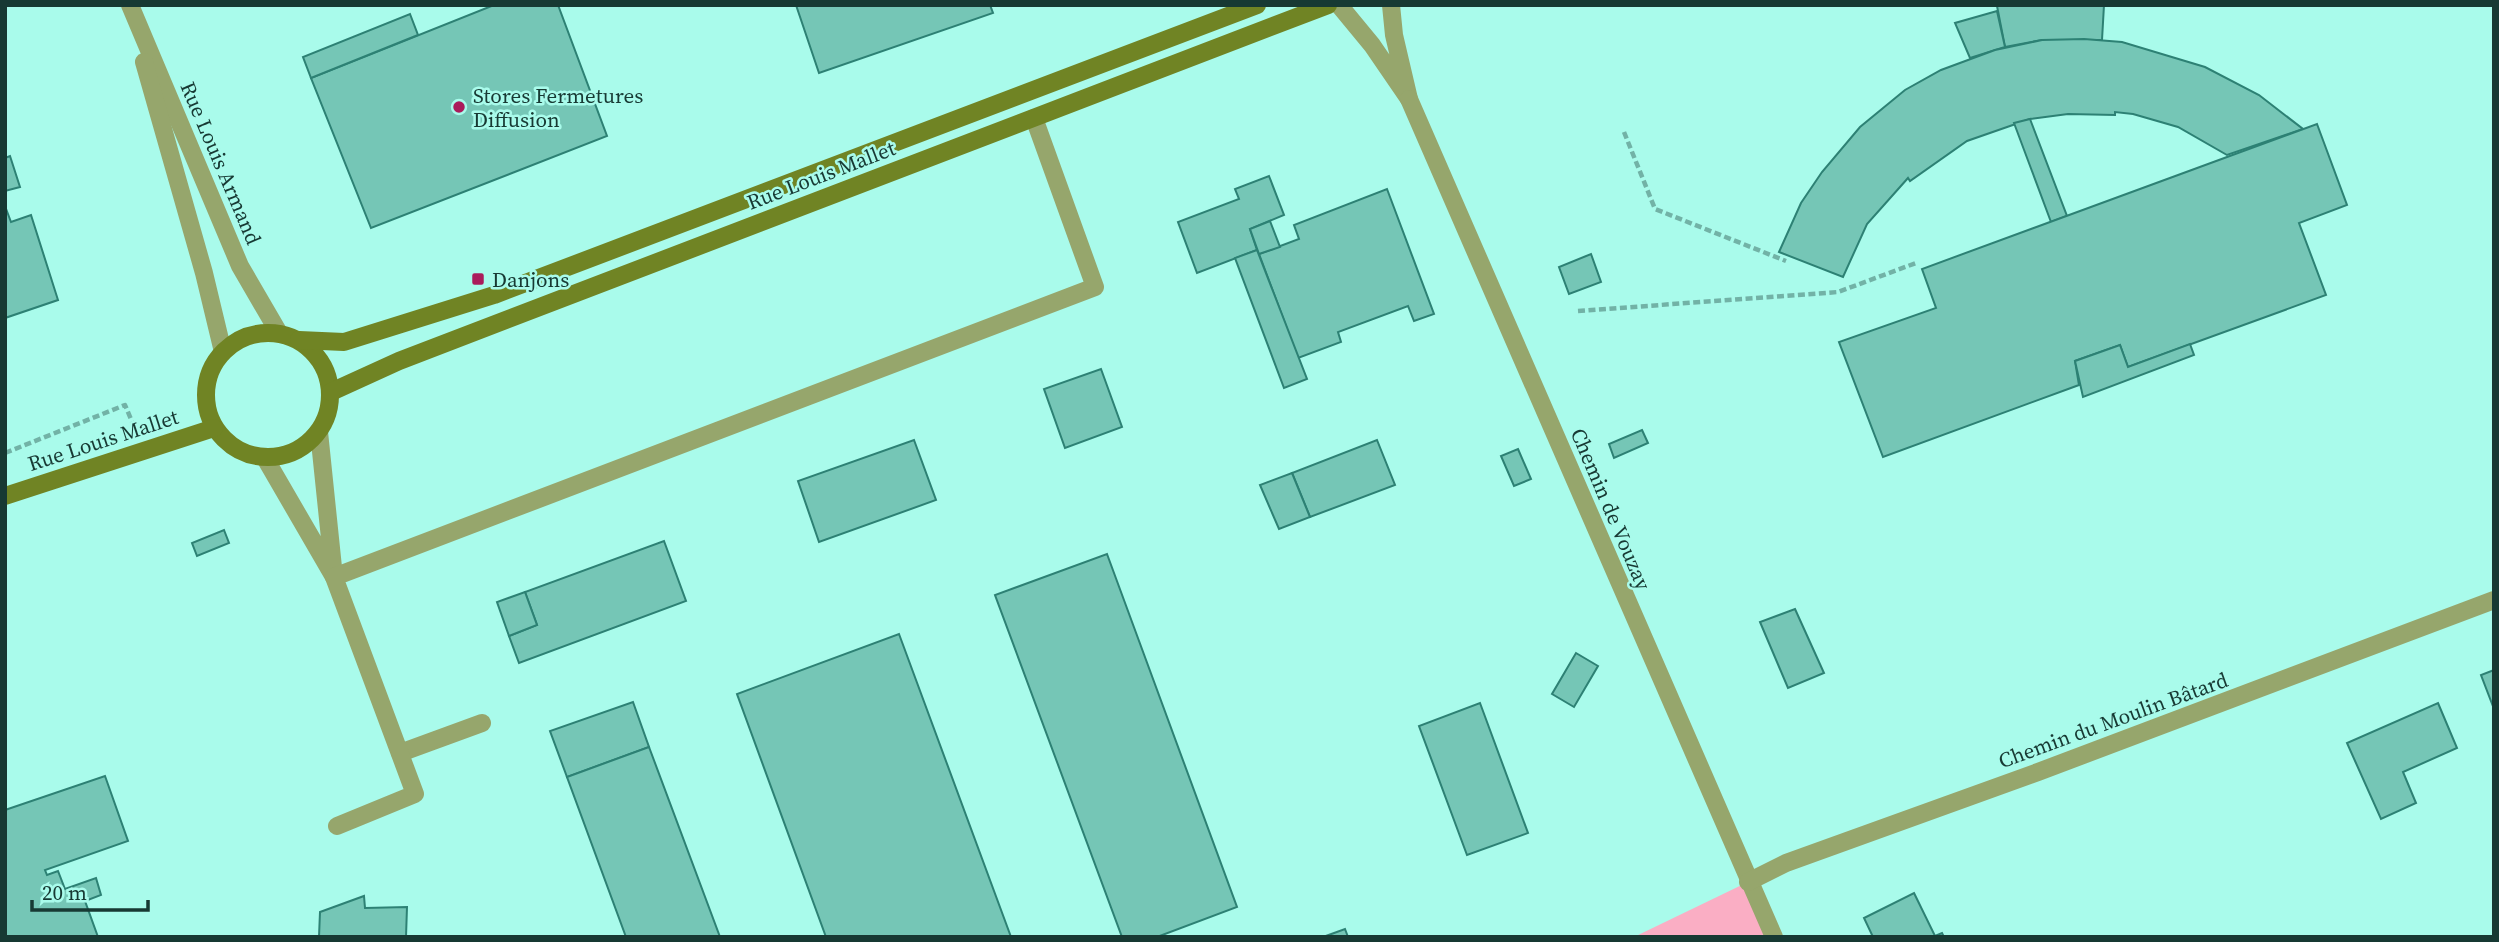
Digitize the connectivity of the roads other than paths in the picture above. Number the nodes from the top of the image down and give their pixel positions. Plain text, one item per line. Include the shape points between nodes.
1 (129, 5) edge
2 (1257, 5) edge
3 (1328, 5) edge
4 (1339, 5) edge
5 (1391, 5) edge
6 (1409, 99) junction
7 (1034, 118) junction
8 (279, 334) junction
9 (299, 340) junction
10 (223, 352) junction
11 (331, 392) junction
12 (214, 428) junction
13 (319, 432) junction
14 (265, 458) junction
15 (5, 496) edge
16 (334, 577) junction
17 (2494, 600) edge
18 (482, 723) dead end
19 (400, 753) junction
20 (337, 826) dead end
21 (1748, 882) junction
22 (1774, 937) edge

1 - 8 street, Rue Louis Armand via 240,266
1 - 10 street, Rue Louis Armand
2 - 9 main road, Rue Louis Mallet via 494,295 344,342
3 - 7 main road, Rue Louis Mallet
4 - 6 street, Chemin de Vouzay
5 - 6 street, Chemin de Vouzay
6 - 21 street, Chemin de Vouzay
7 - 11 main road, Rue Louis Mallet via 399,361
7 - 16 street via 1095,286
8 - 9 main road, Rue Louis Mallet
8 - 10 main road, Rue Louis Mallet via 258,333 239,339
9 - 11 main road, Rue Louis Mallet via 327,371
10 - 12 main road, Rue Louis Mallet via 211,369 206,389
11 - 13 main road via 329,413
12 - 14 main road via 228,444
12 - 15 main road, Rue Louis Mallet
13 - 14 main road via 305,447
13 - 16 street
14 - 16 street
16 - 19 street
17 - 21 street, Chemin du Moulin Bâtard via 1786,863
18 - 19 street
19 - 20 street via 415,794
21 - 22 street, Chemin de Vouzay

